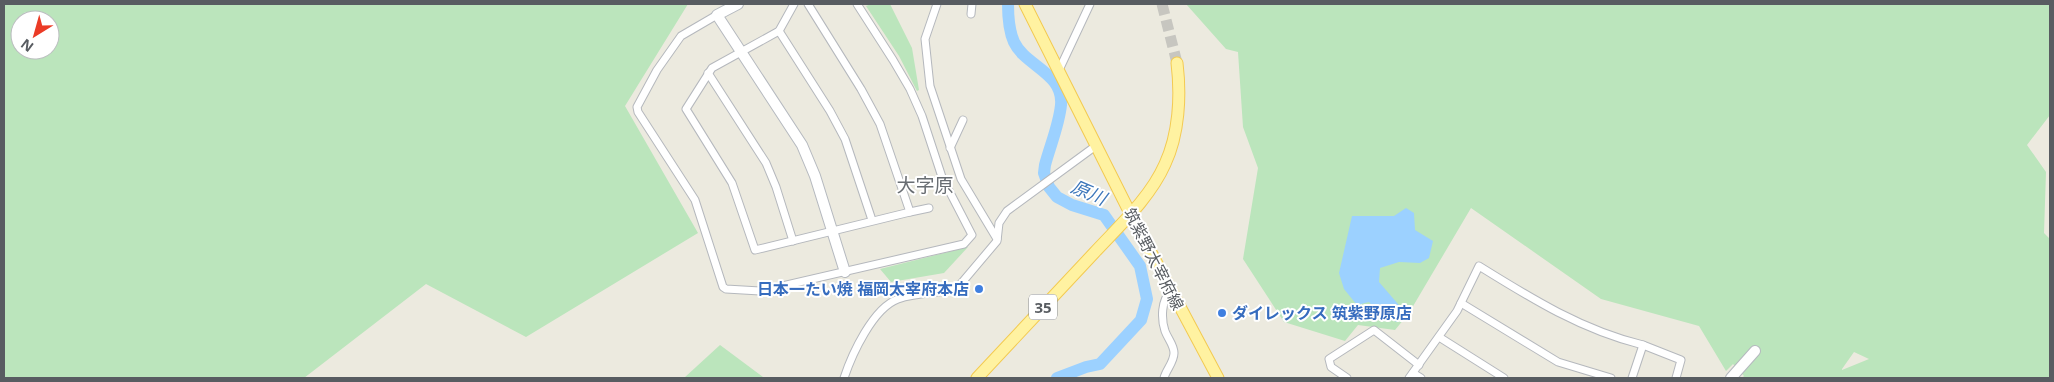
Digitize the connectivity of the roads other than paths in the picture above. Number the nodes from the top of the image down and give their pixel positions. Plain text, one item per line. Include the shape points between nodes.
1 (738, 4) edge
2 (794, 4) edge
3 (808, 4) edge
4 (857, 4) edge
5 (937, 4) edge
6 (972, 4) edge
7 (1025, 4) edge
8 (1090, 4) edge
9 (971, 14) dead end
10 (717, 15) junction
11 (779, 31) junction
12 (741, 51) junction
13 (1177, 63) tunnel mouth
14 (1059, 70) junction
15 (708, 73) junction
16 (963, 120) dead end
17 (1097, 145) junction
18 (950, 148) junction
19 (929, 208) dead end
20 (910, 212) junction
21 (1126, 217) junction
22 (872, 220) junction
23 (832, 231) junction
24 (997, 239) junction
25 (793, 241) junction
26 (845, 272) junction
27 (1171, 291) junction
28 (1461, 303) junction
29 (1439, 337) junction
30 (1643, 345) junction
31 (1755, 350) dead end
32 (1418, 365) junction
33 (1411, 376) edge
34 (844, 378) edge
35 (977, 378) edge
36 (1164, 378) edge
37 (1218, 378) edge
38 (1347, 378) edge
39 (1421, 378) edge
40 (1504, 378) edge
41 (1611, 378) edge
42 (1632, 378) edge
43 (1676, 378) edge
44 (1732, 378) edge

1 - 10 street
2 - 11 street
3 - 20 street via 862,89 880,124
4 - 26 street via 910,89 942,176 972,235 964,244
5 - 18 street via 925,39 930,86
6 - 9 street
7 - 14 main road, 筑紫野太宰府線
8 - 14 street
10 - 12 street
10 - 26 street via 680,36 637,107 695,200 723,287 767,290
11 - 12 street
11 - 22 street via 845,139
12 - 15 street
12 - 23 street via 802,145
13 - 21 main road, 35 via 1178,107 1172,145 1159,176
14 - 17 main road, 筑紫野太宰府線
15 - 25 street via 766,163
15 - 25 street via 686,109 732,183 755,250
16 - 18 street
17 - 21 main road, 筑紫野太宰府線
17 - 24 street via 1007,211 1000,223
18 - 24 street via 961,179
19 - 20 street
20 - 22 street
21 - 27 main road, 筑紫野太宰府線
21 - 35 main road, 35
22 - 23 street
23 - 25 street
23 - 26 street
24 - 34 street via 953,290 897,299 878,314 848,364
27 - 36 street via 1162,311 1165,331 1174,353
27 - 37 main road, 筑紫野太宰府線
28 - 29 street
28 - 30 street via 1479,266 1583,326
28 - 41 street via 1558,362
29 - 32 street
29 - 40 street
30 - 42 street
30 - 43 street via 1681,360
31 - 44 street
32 - 33 street
32 - 38 street via 1374,330 1329,359 1331,367
33 - 39 street

